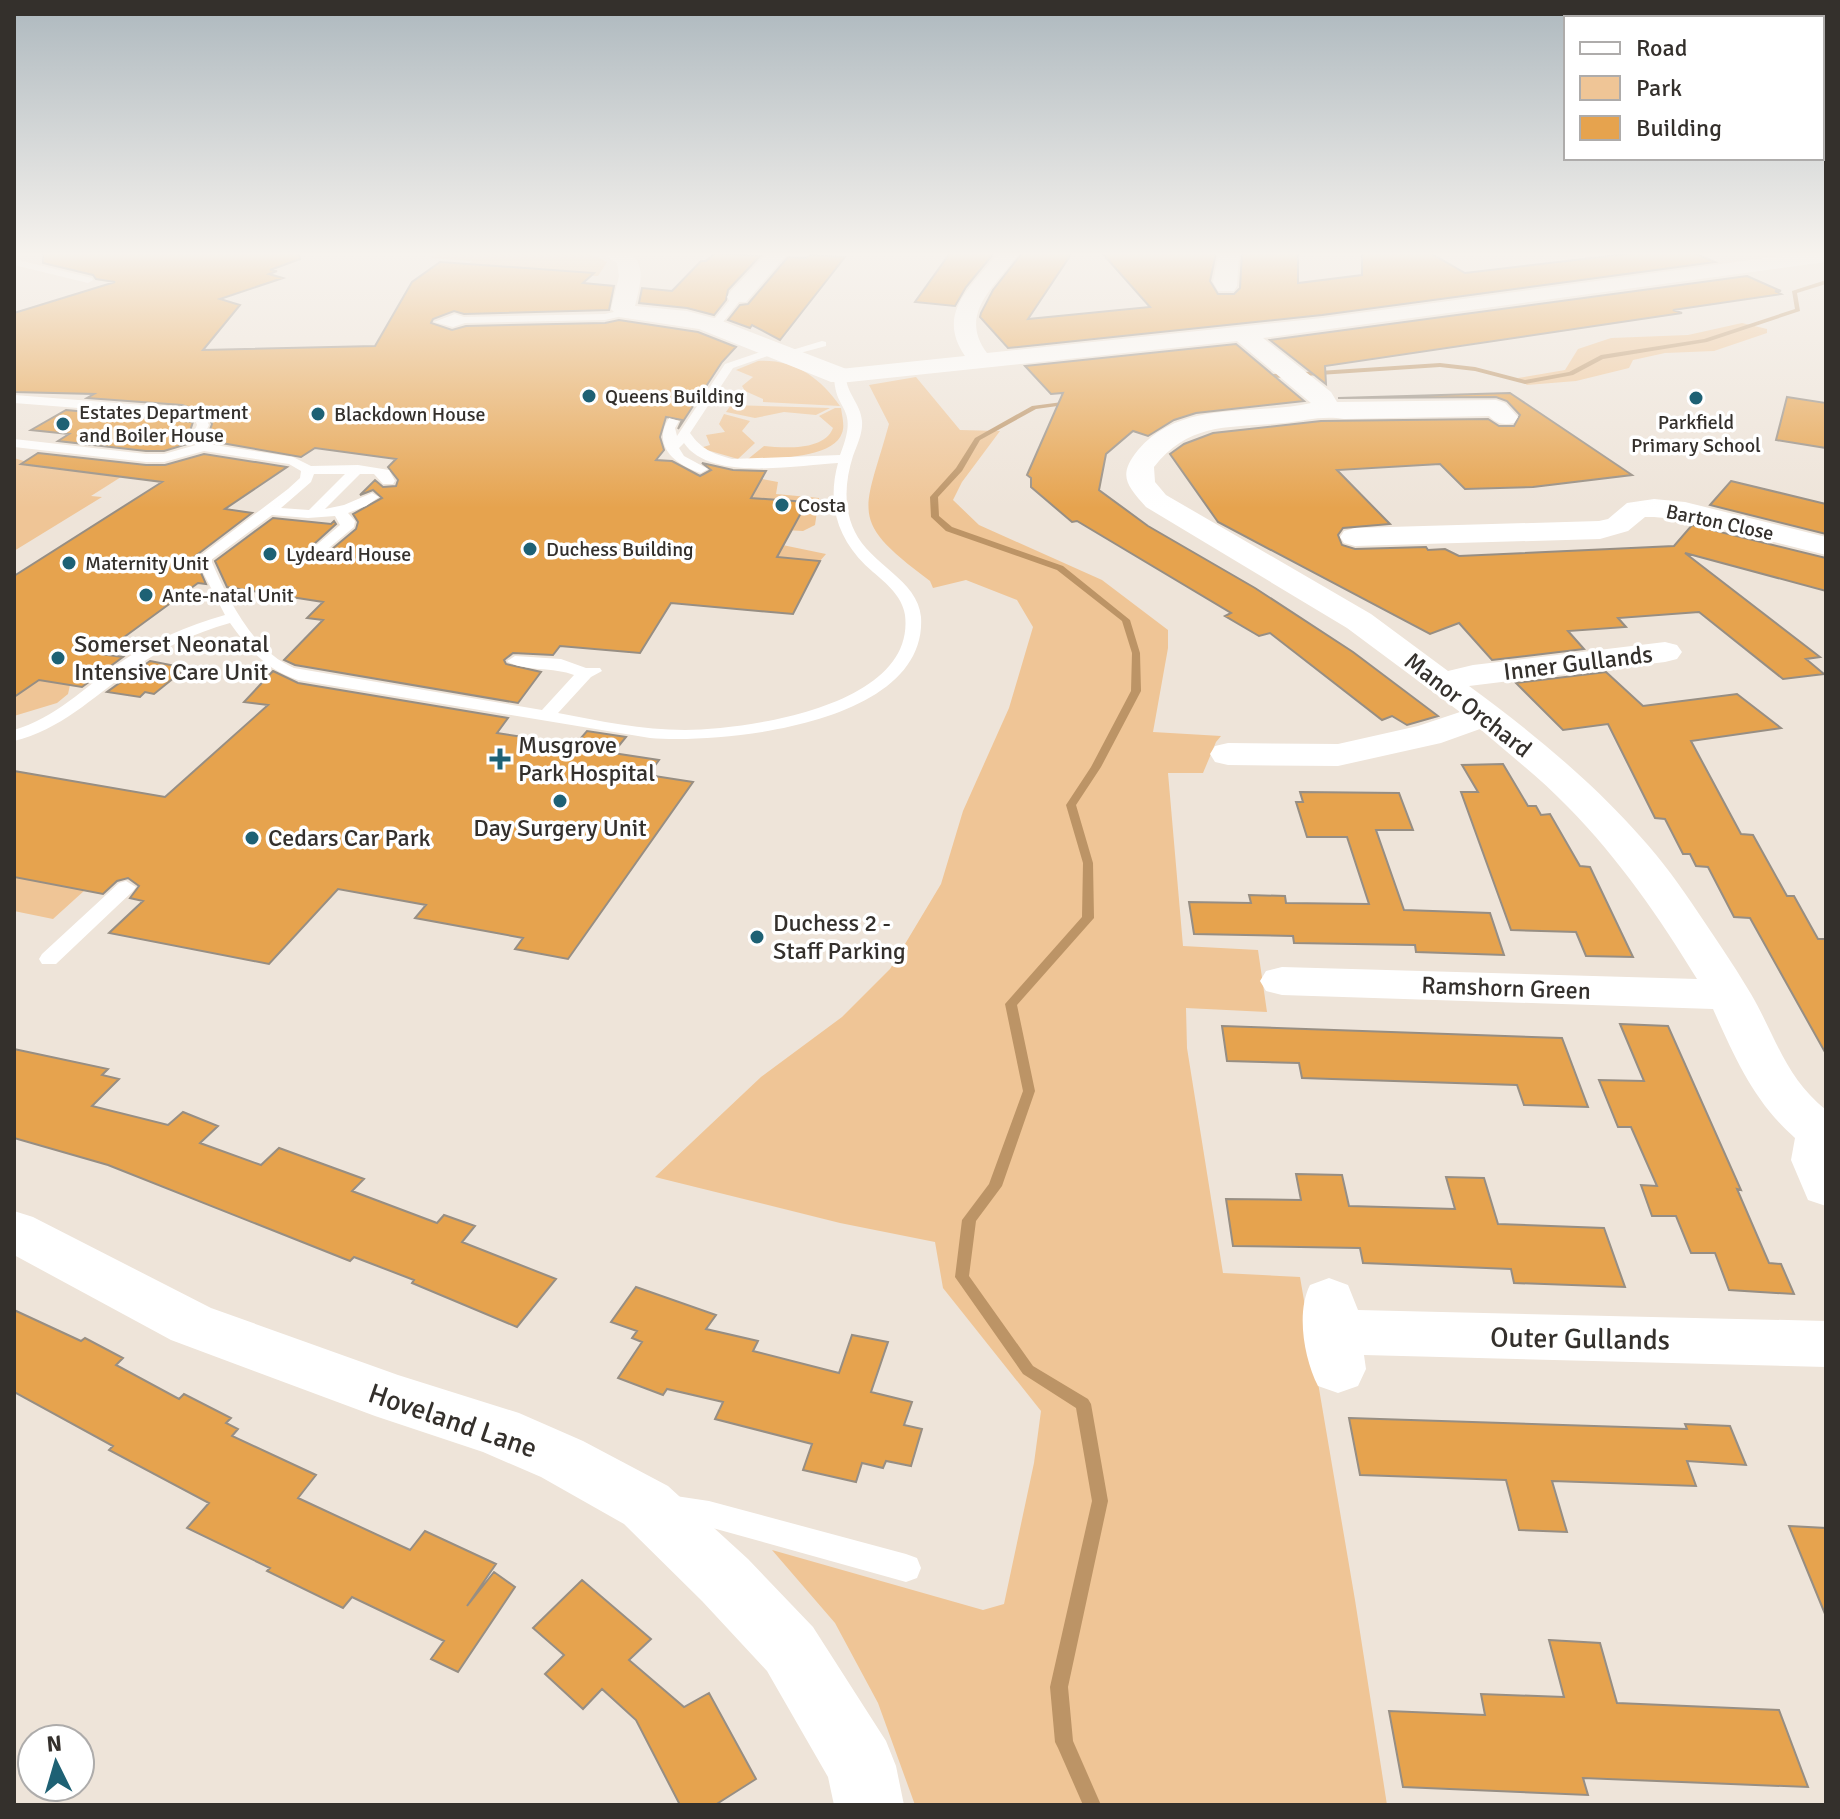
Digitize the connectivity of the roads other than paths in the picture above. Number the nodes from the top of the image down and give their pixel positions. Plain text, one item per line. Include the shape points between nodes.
1 (744, 338) edge
2 (964, 338) edge
3 (1204, 338) edge
4 (1248, 338) edge
5 (822, 344) dead end
6 (780, 352) junction
7 (980, 360) junction
8 (729, 366) junction
9 (840, 376) junction
10 (705, 377) dead end
11 (14, 399) edge
12 (1326, 408) junction
13 (1505, 417) dead end
14 (684, 433) junction
15 (14, 443) edge
16 (204, 447) junction
17 (672, 447) junction
18 (846, 459) junction
19 (798, 462) junction
20 (358, 469) junction
21 (701, 469) dead end
22 (308, 470) junction
23 (765, 472) dead end
24 (388, 481) dead end
25 (372, 497) dead end
26 (269, 510) junction
27 (337, 510) junction
28 (313, 513) junction
29 (1355, 537) dead end
30 (1826, 546) edge
31 (313, 554) dead end
32 (234, 617) junction
33 (1669, 653) dead end
34 (515, 661) dead end
35 (1444, 682) junction
36 (403, 694) junction
37 (463, 703) junction
38 (387, 709) dead end
39 (1486, 715) junction
40 (546, 716) junction
41 (449, 719) dead end
42 (51, 721) junction
43 (14, 727) edge
44 (680, 735) junction
45 (14, 736) edge
46 (623, 740) dead end
47 (1225, 758) dead end
48 (126, 887) dead end
49 (49, 959) dead end
50 (1282, 981) dead end
51 (1729, 995) junction
52 (1824, 1132) edge
53 (1826, 1187) edge
54 (14, 1231) edge
55 (1333, 1334) dead end
56 (1826, 1344) edge
57 (646, 1505) junction
58 (906, 1568) dead end
59 (869, 1805) edge

1 - 6 street
2 - 7 street
3 - 7 street
4 - 12 street via 1322,397
5 - 6 lane
6 - 8 lane
6 - 9 street
7 - 9 street
8 - 10 lane
8 - 14 lane via 708,399 718,406 707,424
9 - 18 lane via 856,423
11 - 16 lane via 182,412 200,417 203,425 197,438
12 - 13 street, Manor Orchard via 1496,408
12 - 35 street, Manor Orchard via 1235,416 1185,429 1147,455 1140,466 1141,484 1180,517 1359,621
14 - 17 lane
14 - 17 lane via 672,422
14 - 19 lane via 692,448 707,457
15 - 16 lane via 146,458
16 - 22 lane via 293,461
17 - 21 lane via 679,459
18 - 19 lane
18 - 44 lane via 838,497 841,514 854,543 911,605 914,640 908,653 877,684 818,714 744,731
19 - 23 lane via 789,469
20 - 22 lane
20 - 24 lane via 384,473
20 - 28 lane
22 - 26 lane via 300,486
25 - 27 lane
26 - 28 lane
26 - 32 lane via 203,559
27 - 28 lane
27 - 31 lane via 347,527
29 - 30 street, Barton Close via 1529,541 1600,530 1618,525 1637,509 1654,508
32 - 36 lane via 279,668
32 - 42 lane via 185,630
33 - 35 street, Inner Gullands
34 - 40 lane via 590,672
35 - 39 street, Manor Orchard
36 - 37 lane
36 - 38 lane
37 - 40 lane
37 - 41 lane
39 - 47 street via 1428,735 1338,755
39 - 51 street, Manor Orchard via 1580,797 1624,844 1672,904
40 - 44 lane via 582,728
42 - 43 lane
42 - 45 lane
44 - 46 lane via 661,744
48 - 49 lane
50 - 51 street, Ramshorn Green
51 - 52 street, Manor Orchard via 1770,1081 1793,1109
52 - 53 street, Manor Orchard via 1816,1160
54 - 57 street, Hoveland Lane via 191,1324 498,1431
55 - 56 street, Outer Gullands
57 - 58 lane, Hoveland Lane via 709,1514
57 - 59 street via 790,1649 861,1766

